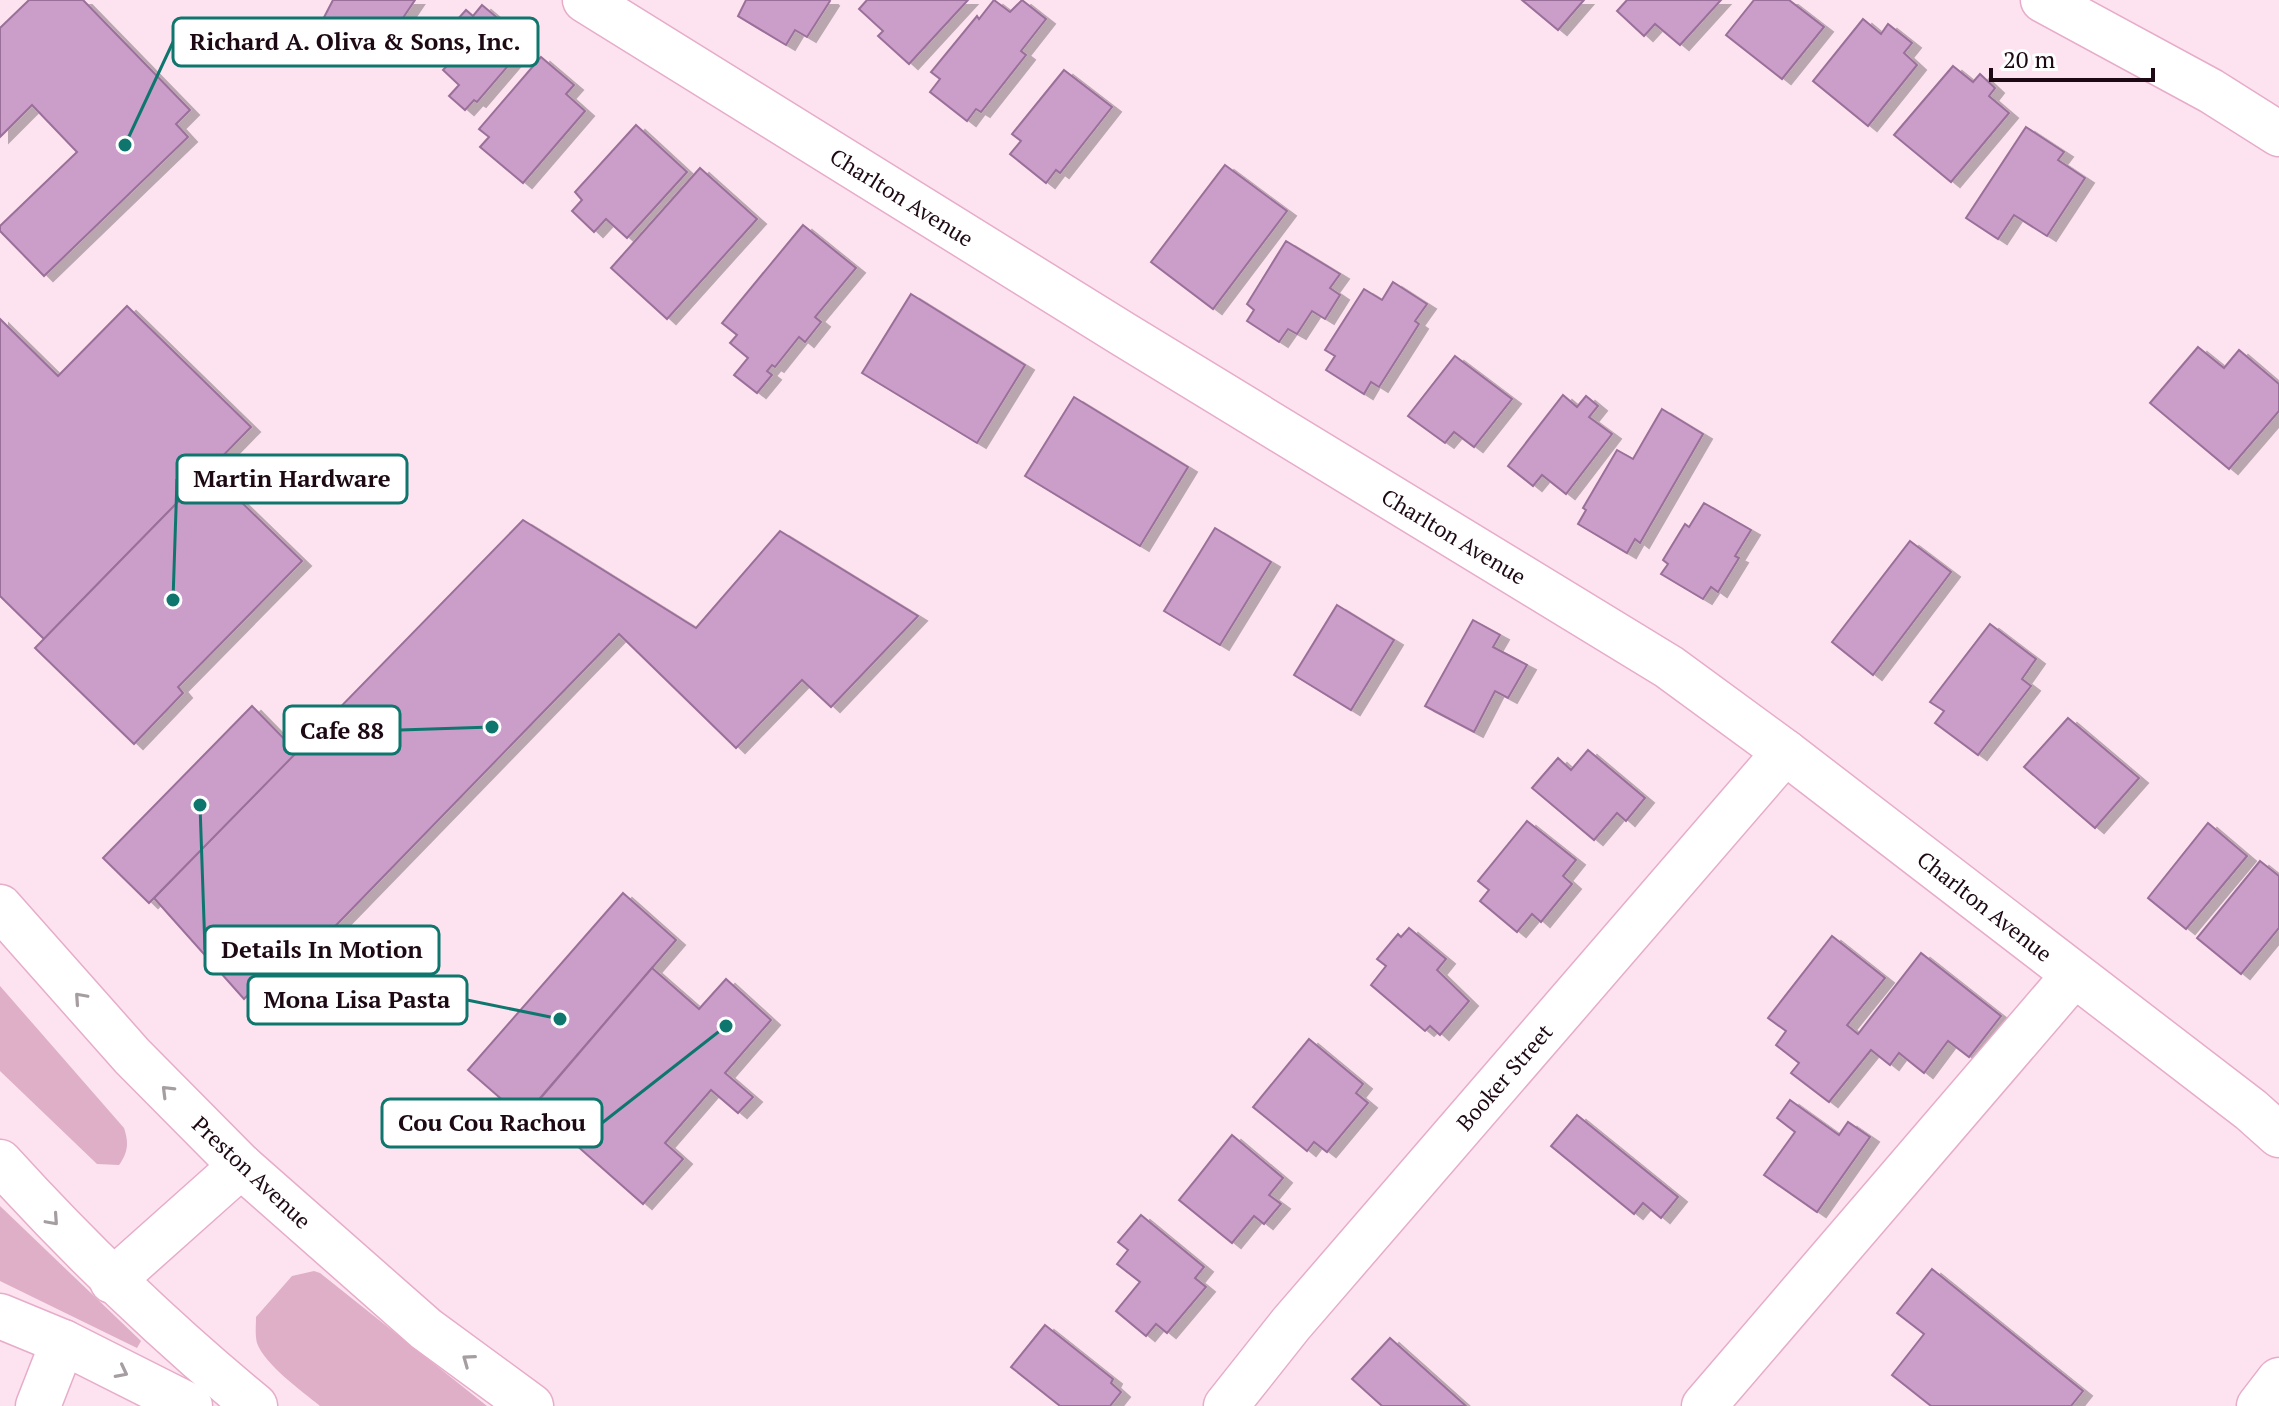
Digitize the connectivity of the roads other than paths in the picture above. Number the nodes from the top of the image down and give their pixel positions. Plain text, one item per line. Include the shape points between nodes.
1 (585, 0) edge
2 (2043, 0) edge
3 (2279, 134) edge
4 (1785, 752) junction
5 (0, 907) edge
6 (2074, 975) junction
7 (2279, 1135) edge
8 (0, 1162) edge
9 (241, 1166) junction
10 (112, 1281) junction
11 (0, 1316) edge
12 (63, 1342) junction
13 (2279, 1380) edge
14 (38, 1406) edge
15 (190, 1406) edge
16 (255, 1406) edge
17 (531, 1406) edge
18 (1226, 1406) edge
19 (1704, 1406) edge
20 (2259, 1406) edge

1 - 4 street, Charlton Avenue via 1669,667
2 - 3 street
4 - 6 street, Charlton Avenue
4 - 18 street, Booker Street
9 -> 5 street, Preston Avenue via 132,1056
6 - 7 street, Charlton Avenue
6 - 19 street
8 -> 10 street
9 - 10 street
17 -> 9 street, Preston Avenue via 426,1329
10 - 16 street
11 - 12 street
12 - 14 street
12 -> 15 street
13 - 20 street

